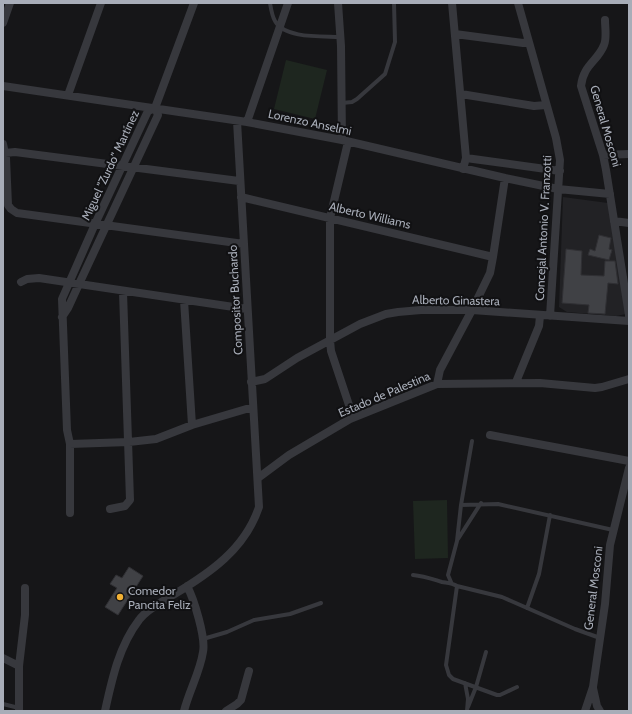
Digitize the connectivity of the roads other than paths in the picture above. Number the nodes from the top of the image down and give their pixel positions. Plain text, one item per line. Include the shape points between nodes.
1 (10, 3) edge
2 (100, 3) edge
3 (194, 3) edge
4 (270, 3) edge
5 (288, 3) edge
6 (338, 3) edge
7 (394, 3) edge
8 (452, 3) edge
9 (518, 3) edge
10 (605, 20) dead end
11 (3, 22) edge
12 (280, 27) junction
13 (455, 34) junction
14 (340, 37) junction
15 (529, 42) junction
16 (3, 86) edge
17 (461, 94) junction
18 (68, 95) junction
19 (341, 104) junction
20 (546, 105) junction
21 (155, 108) junction
22 (237, 121) junction
23 (247, 122) junction
24 (345, 141) junction
25 (3, 144) edge
26 (5, 153) junction
27 (629, 154) edge
28 (603, 155) junction
29 (466, 158) junction
30 (122, 167) junction
31 (134, 168) junction
32 (463, 169) junction
33 (560, 171) junction
34 (505, 178) junction
35 (239, 181) junction
36 (558, 188) junction
37 (610, 194) junction
38 (241, 197) junction
39 (330, 218) junction
40 (614, 221) junction
41 (629, 223) edge
42 (95, 224) junction
43 (106, 225) junction
44 (244, 244) junction
45 (493, 257) junction
46 (21, 282) dead end
47 (68, 283) junction
48 (79, 284) junction
49 (123, 292) junction
50 (184, 300) junction
51 (628, 306) edge
52 (247, 309) junction
53 (472, 310) junction
54 (629, 315) edge
55 (540, 316) junction
56 (550, 316) junction
57 (62, 317) junction
58 (629, 321) edge
59 (330, 340) junction
60 (629, 379) edge
61 (251, 382) junction
62 (516, 382) junction
63 (437, 384) junction
64 (253, 407) junction
65 (353, 417) junction
66 (192, 425) junction
67 (490, 435) dead end
68 (472, 441) dead end
69 (129, 442) junction
70 (70, 444) junction
71 (629, 461) edge
72 (629, 468) edge
73 (258, 478) junction
74 (481, 503) junction
75 (460, 504) junction
76 (110, 508) dead end
77 (70, 513) dead end
78 (550, 515) junction
79 (613, 530) junction
80 (457, 540) junction
81 (413, 575) dead end
82 (451, 582) junction
83 (187, 586) junction
84 (457, 586) junction
85 (25, 588) dead end
86 (321, 603) dead end
87 (527, 608) junction
88 (600, 638) junction
89 (203, 639) junction
90 (486, 652) dead end
91 (3, 658) edge
92 (19, 666) junction
93 (249, 671) dead end
94 (464, 683) junction
95 (476, 687) junction
96 (517, 687) dead end
97 (593, 687) junction
98 (3, 704) edge
99 (467, 709) edge
100 (19, 710) edge
101 (105, 711) edge
102 (184, 711) edge
103 (226, 711) edge
104 (585, 711) edge
105 (600, 711) edge

1 - 11 street
2 - 18 street
3 - 21 street
4 - 12 lane via 273,17
5 - 12 street
6 - 14 street
7 - 19 lane via 395,42 385,74 357,99
8 - 13 street
9 - 15 street, Concejal Antonio V. Franzotti
10 - 28 street, General Mosconi via 604,45 585,71 581,86
12 - 14 lane via 293,34
12 - 23 street
13 - 15 street
13 - 17 street
14 - 19 street
15 - 20 street, Concejal Antonio V. Franzotti
16 - 18 street, Lorenzo Anselmi
17 - 20 street via 534,106
17 - 29 street
18 - 21 street, Lorenzo Anselmi
19 - 24 street
20 - 33 street, Concejal Antonio V. Franzotti via 559,151
21 - 22 street, Lorenzo Anselmi
21 - 30 street, Miguel "Zurdo" Martínez via 148,111
21 - 31 street, Miguel "Zurdo" Martínez via 158,115
22 - 23 street, Lorenzo Anselmi
22 - 35 street, Compositor Buchardo
23 - 24 street, Lorenzo Anselmi
24 - 32 street, Lorenzo Anselmi
24 - 39 street
25 - 26 street
26 - 30 street via 15,152
26 - 42 street via 8,204 11,209 18,213
27 - 28 street
28 - 37 street, General Mosconi
29 - 32 street
29 - 33 street
30 - 31 street
30 - 42 street, Miguel "Zurdo" Martínez
31 - 35 street
31 - 43 street, Miguel "Zurdo" Martínez
32 - 34 street, Lorenzo Anselmi
33 - 36 street, Concejal Antonio V. Franzotti
34 - 36 street, Lorenzo Anselmi
34 - 45 street
35 - 38 street, Compositor Buchardo
36 - 37 street, Lorenzo Anselmi
36 - 56 street, Concejal Antonio V. Franzotti
37 - 40 street, General Mosconi
38 - 39 street, Alberto Williams
38 - 44 street, Compositor Buchardo
39 - 45 street, Alberto Williams
39 - 59 street
40 - 41 street
40 - 51 street, General Mosconi
42 - 43 street
42 - 47 street, Miguel "Zurdo" Martínez
43 - 44 street
43 - 48 street, Miguel "Zurdo" Martínez
44 - 52 street, Compositor Buchardo
45 - 53 street via 490,273
46 - 47 street via 39,278
47 - 48 street
47 - 57 street, Miguel "Zurdo" Martínez via 62,299
48 - 49 street
48 - 57 street, Miguel "Zurdo" Martínez
49 - 50 street
49 - 69 street
50 - 52 street
50 - 66 street
51 - 54 street, General Mosconi
52 - 61 street, Compositor Buchardo
53 - 55 street, Alberto Ginastera
53 - 59 street, Alberto Ginastera via 421,310 386,314
53 - 63 street via 440,370
55 - 56 street, Alberto Ginastera
55 - 62 street, Concejal Antonio V. Franzotti via 539,326
56 - 58 street, Alberto Ginastera
57 - 70 street, Miguel "Zurdo" Martínez via 67,430
59 - 61 street, Alberto Ginastera via 265,379
59 - 65 street via 331,351
60 - 62 street, Estado de Palestina via 595,388
61 - 64 street, Compositor Buchardo
62 - 63 street, Estado de Palestina
63 - 65 street, Estado de Palestina
64 - 66 street
64 - 73 street, Compositor Buchardo
65 - 73 street, Estado de Palestina via 289,455
66 - 69 street via 156,439
67 - 71 street
68 - 75 lane
69 - 70 street
69 - 76 street via 130,500 125,506
70 - 77 street, Miguel "Zurdo" Martínez
72 - 79 street, General Mosconi
73 - 83 street, Compositor Buchardo via 259,507 248,532 226,558
74 - 75 lane
74 - 78 lane
74 - 80 lane
75 - 80 lane
78 - 79 lane
78 - 87 lane via 539,574
79 - 88 street, General Mosconi
80 - 82 lane via 448,575
81 - 82 lane
82 - 84 lane
83 - 89 street via 192,595
83 - 101 street, Compositor Buchardo via 151,609 139,620 124,644 118,660
84 - 87 lane via 502,597
84 - 94 lane via 446,665 450,677
85 - 92 street
86 - 89 lane via 290,614 254,620
87 - 88 lane
88 - 97 street, General Mosconi
89 - 102 street via 201,662
90 - 95 lane
91 - 92 street
92 - 100 street
93 - 103 street via 241,700
94 - 95 lane
94 - 99 lane via 468,699
95 - 96 lane via 500,695
95 - 99 lane
97 - 104 street, General Mosconi
97 - 105 street
98 - 100 lane

